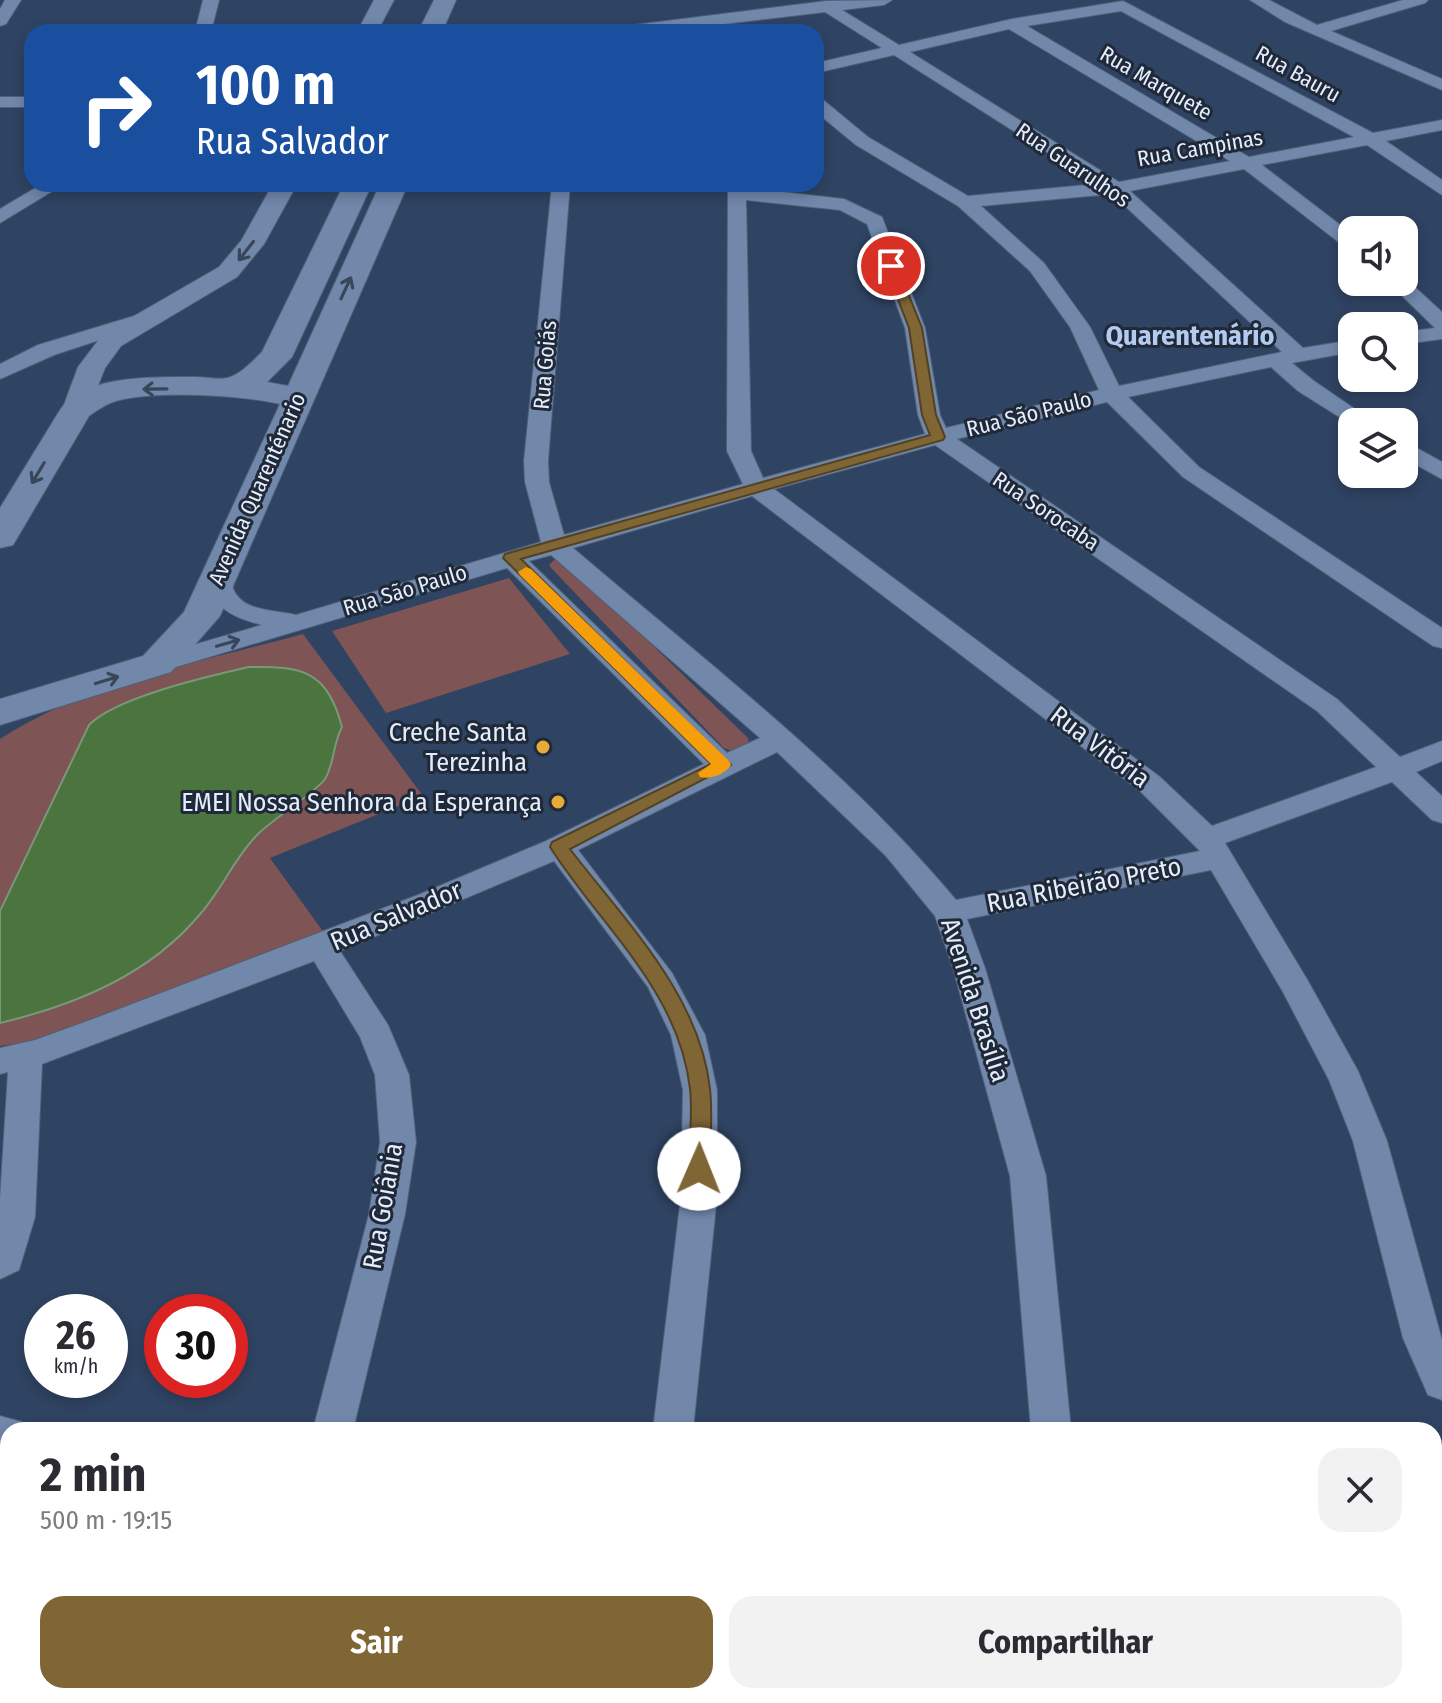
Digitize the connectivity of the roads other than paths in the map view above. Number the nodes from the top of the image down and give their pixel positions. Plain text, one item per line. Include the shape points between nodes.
1 (13, 0) edge
2 (211, 0) edge
3 (384, 0) edge
4 (445, 0) edge
5 (884, 0) edge
6 (1258, 0) edge
7 (1420, 0) edge
8 (826, 6) junction
9 (0, 21) edge
10 (205, 24) edge
11 (371, 24) edge
12 (434, 24) edge
13 (682, 24) edge
14 (1012, 24) junction
15 (1316, 30) junction
16 (891, 49) junction
17 (824, 66) edge
18 (1442, 70) edge
19 (1423, 76) junction
20 (1442, 85) edge
21 (0, 102) edge
22 (24, 102) edge
23 (824, 110) edge
24 (1442, 125) edge
25 (1371, 139) junction
26 (1249, 164) junction
27 (1116, 188) junction
28 (1442, 189) edge
29 (42, 192) edge
30 (281, 192) edge
31 (354, 192) edge
32 (390, 192) edge
33 (560, 192) edge
34 (738, 192) edge
35 (761, 192) edge
36 (965, 202) junction
37 (0, 217) edge
38 (1338, 232) edge
39 (1413, 296) edge
40 (144, 319) junction
41 (1442, 323) edge
42 (1442, 333) edge
43 (1418, 336) edge
44 (1338, 348) edge
45 (1286, 357) junction
46 (0, 372) edge
47 (233, 388) junction
48 (1112, 394) junction
49 (298, 399) junction
50 (1341, 408) edge
51 (76, 410) junction
52 (938, 437) junction
53 (1418, 457) edge
54 (1442, 472) edge
55 (756, 487) junction
56 (0, 537) edge
57 (554, 545) junction
58 (511, 558) junction
59 (217, 576) junction
60 (300, 622) junction
61 (1442, 640) edge
62 (157, 664) junction
63 (11, 714) edge
64 (780, 740) junction
65 (1442, 750) edge
66 (722, 765) junction
67 (1393, 770) junction
68 (1442, 813) edge
69 (559, 847) junction
70 (1213, 848) junction
71 (949, 912) junction
72 (322, 948) junction
73 (13, 1058) edge
74 (0, 1263) edge
75 (1442, 1383) edge
76 (335, 1422) edge
77 (674, 1422) edge
78 (1050, 1422) edge

1 - 9 street
2 - 10 street
3 - 11 street
4 - 12 main road
5 - 8 street
6 - 15 street
7 - 15 street
8 - 13 street
8 - 16 street, Rua Guarulhos
14 - 16 street
14 - 25 street, Rua Bauru via 1128,8
14 - 26 street, Rua Marquete
15 - 19 street
16 - 17 street
16 - 27 street, Rua Guarulhos
18 - 19 street
19 - 20 street
21 - 22 street
23 - 36 street via 862,141
24 - 25 street, Rua Campinas
25 - 26 street, Rua Campinas
25 - 28 street, Rua Bauru
26 - 27 street, Rua Campinas
26 - 38 street, Rua Marquete
27 - 36 street, Rua Campinas
27 - 45 street, Rua Guarulhos
29 - 37 street
30 -> 40 street via 252,244 228,272
31 - 47 main road via 276,357
49 -> 32 main road, Avenida Quarenténario
33 - 57 street, Rua Goiás via 536,461
34 - 55 street, Rua Vitória via 739,451
35 - 52 street via 844,205 875,221 915,328 929,415
36 - 48 street via 1037,267 1080,327
39 - 41 street
40 - 46 street via 46,350
40 - 51 street via 99,353
42 - 43 street
44 - 45 street, Rua São Paulo
45 - 48 street, Rua São Paulo
45 - 50 street, Rua Guarulhos via 1306,386
47 - 49 main road
47 -> 51 main road via 117,391
48 - 52 street, Rua São Paulo
48 - 61 street via 1191,472
49 - 59 main road, Avenida Quarenténario
51 -> 56 main road
52 - 55 street, Rua São Paulo
52 - 67 street, Rua Sorocaba via 1327,705
53 - 54 street
55 - 57 street, Rua São Paulo
55 - 70 street, Rua Vitória via 1150,784
57 - 58 street, Rua São Paulo
57 - 64 street, Avenida Brasília
58 - 60 street, Rua São Paulo
58 - 66 street
59 - 60 street via 224,597 235,607
59 - 62 main road, Avenida Quarenténario via 201,616
62 -> 60 street, Rua São Paulo
63 -> 62 main road, Avenida Quarenténario
64 - 66 street, Rua Salvador
64 - 71 street, Avenida Brasília via 897,849
65 - 67 street, Rua Ribeirão Preto
66 - 69 street, Rua Salvador
67 - 68 street, Rua Sorocaba
67 - 70 street, Rua Ribeirão Preto
69 - 72 street, Rua Salvador
69 - 77 street via 661,981 688,1035 700,1090 699,1196
70 - 71 street, Rua Ribeirão Preto
70 - 75 street, Rua Vitória via 1346,1080 1374,1155 1422,1338
71 - 78 street, Avenida Brasília via 1028,1176
72 - 73 street, Rua Salvador
72 - 76 street, Rua Goiânia via 376,1034 392,1075 398,1142 387,1214
73 - 74 street via 17,1217 6,1259

